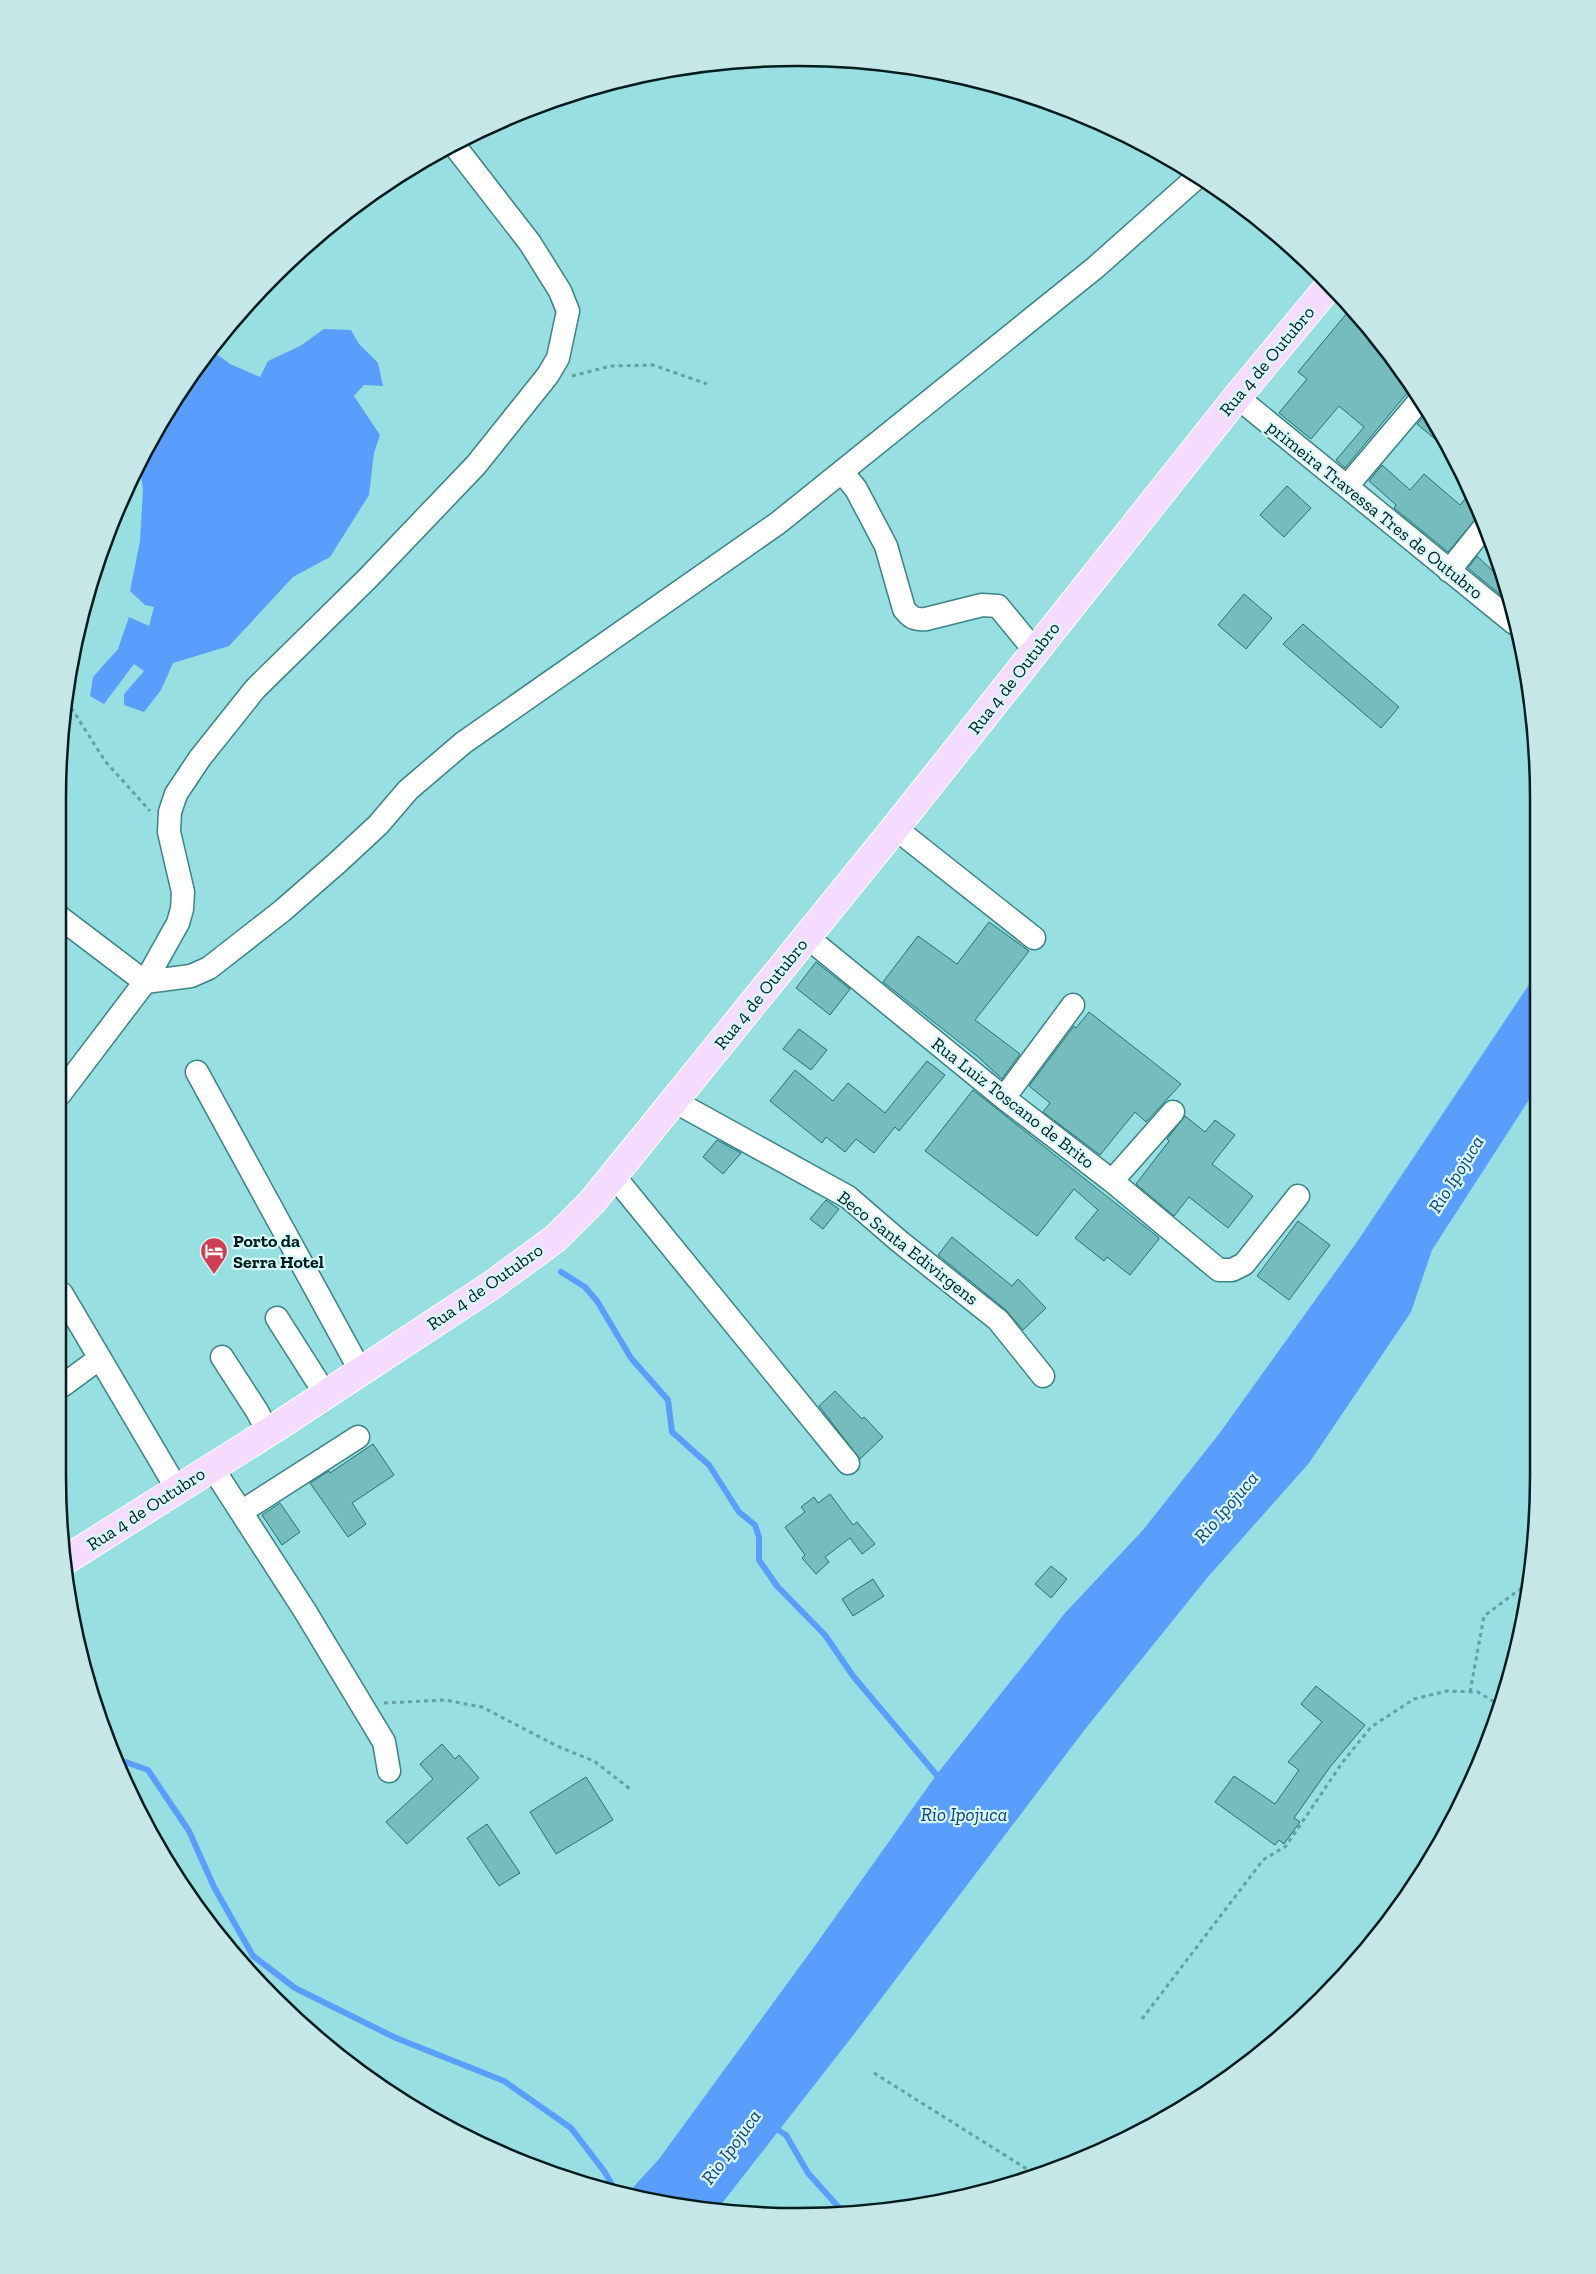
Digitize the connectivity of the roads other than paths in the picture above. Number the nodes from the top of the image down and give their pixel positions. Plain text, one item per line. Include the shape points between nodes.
1 (458, 150) edge
2 (1192, 182) edge
3 (1325, 291) edge
4 (1237, 397) junction
5 (1415, 406) edge
6 (843, 473) junction
7 (1348, 486) junction
8 (1480, 533) edge
9 (1449, 571) junction
10 (1507, 617) edge
11 (1035, 650) junction
12 (895, 828) junction
13 (66, 922) edge
14 (807, 936) junction
15 (1034, 938) dead end
16 (145, 982) junction
17 (1074, 1005) dead end
18 (197, 1072) dead end
19 (66, 1086) edge
20 (1004, 1098) junction
21 (674, 1101) junction
22 (1172, 1112) dead end
23 (614, 1176) junction
24 (1112, 1181) junction
25 (1298, 1196) dead end
26 (66, 1301) edge
27 (277, 1318) dead end
28 (222, 1357) dead end
29 (100, 1358) junction
30 (361, 1372) junction
31 (1042, 1376) dead end
32 (66, 1383) edge
33 (326, 1395) junction
34 (268, 1432) junction
35 (358, 1437) dead end
36 (848, 1463) dead end
37 (212, 1467) junction
38 (177, 1489) junction
39 (240, 1512) junction
40 (71, 1557) edge
41 (389, 1771) dead end

1 - 16 street via 530,243 560,291 568,311 558,358 476,464 255,690 200,758 176,794 168,832 183,892 182,908 178,923
2 - 6 street via 1096,267
3 - 4 main road, Rua 4 de Outubro
4 - 7 street, primeira Travessa Tres de Outubro
4 - 11 main road, Rua 4 de Outubro
5 - 7 street
6 - 11 street via 856,489 886,546 904,609 910,616 917,620 926,619 982,606 998,606
6 - 16 street via 778,523 463,743 408,790 337,863 209,968 192,976
7 - 9 street, primeira Travessa Tres de Outubro
8 - 9 street
9 - 10 street, primeira Travessa Tres de Outubro
11 - 12 main road, Rua 4 de Outubro
12 - 14 main road, Rua 4 de Outubro
12 - 15 street
13 - 16 street
14 - 20 street, Rua Luiz Toscano de Brito
14 - 21 main road, Rua 4 de Outubro
16 - 19 street
17 - 20 street
18 - 30 street
20 - 24 street, Rua Luiz Toscano de Brito
21 - 23 main road, Rua 4 de Outubro
21 - 31 street, Beco Santa Edivirgens via 848,1197 998,1320
22 - 24 street
23 - 30 main road, Rua 4 de Outubro via 556,1238 492,1286
23 - 36 street
24 - 25 street, Rua Luiz Toscano de Brito via 1219,1270 1232,1270 1244,1264
26 - 29 street
27 - 33 street
28 - 34 street
29 - 32 street
29 - 38 street
30 - 33 main road, Rua 4 de Outubro
33 - 34 main road, Rua 4 de Outubro
34 - 37 main road, Rua 4 de Outubro
35 - 39 street
37 - 38 main road, Rua 4 de Outubro
37 - 39 street
38 - 40 main road, Rua 4 de Outubro
39 - 41 street via 305,1611 384,1742

